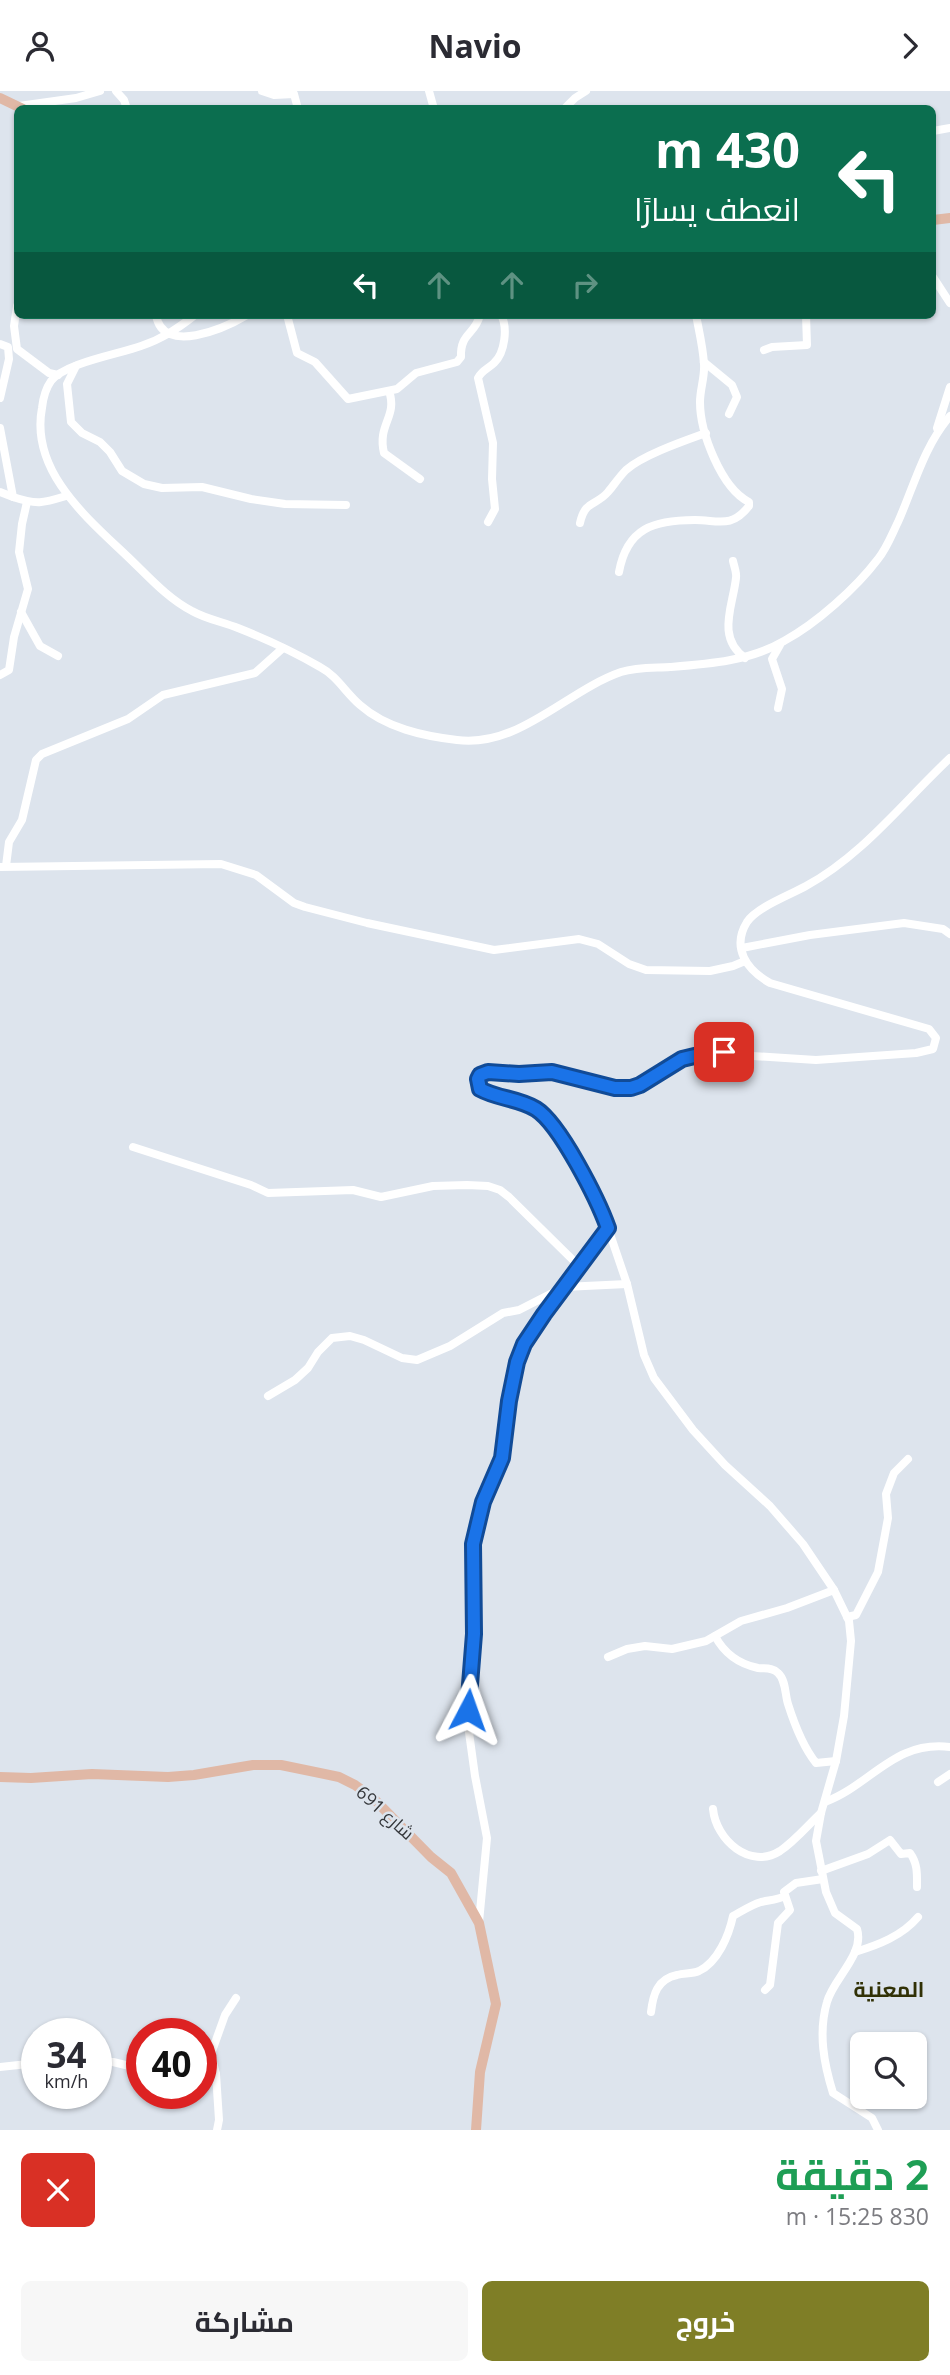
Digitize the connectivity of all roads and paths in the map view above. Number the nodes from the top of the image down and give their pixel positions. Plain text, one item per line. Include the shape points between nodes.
1 (100, 91) edge
2 (262, 91) edge
3 (586, 91) edge
4 (293, 92) edge
5 (33, 105) edge
6 (568, 105) edge
7 (936, 282) edge
8 (950, 303) edge
9 (15, 319) edge
10 (158, 319) edge
11 (190, 319) edge
12 (239, 319) edge
13 (288, 319) edge
14 (479, 319) edge
15 (502, 319) edge
16 (697, 319) edge
17 (806, 319) edge
18 (170, 334) junction
19 (0, 344) edge
20 (764, 350) dead end
21 (704, 362) junction
22 (76, 366) junction
23 (58, 375) junction
24 (950, 387) edge
25 (389, 390) junction
26 (0, 398) edge
27 (729, 414) dead end
28 (950, 416) edge
29 (0, 428) edge
30 (706, 433) junction
31 (935, 433) junction
32 (420, 479) dead end
33 (0, 492) edge
34 (66, 496) junction
35 (13, 497) junction
36 (27, 502) junction
37 (346, 505) dead end
38 (488, 521) dead end
39 (580, 523) dead end
40 (733, 561) dead end
41 (619, 572) dead end
42 (20, 612) junction
43 (782, 643) junction
44 (283, 648) junction
45 (58, 656) dead end
46 (745, 658) junction
47 (0, 675) edge
48 (778, 708) dead end
49 (950, 758) edge
50 (3, 867) edge
51 (950, 934) edge
52 (742, 948) junction
53 (745, 961) junction
54 (133, 1147) dead end
55 (608, 1228) junction
56 (580, 1267) junction
57 (627, 1284) junction
58 (564, 1287) junction
59 (268, 1396) dead end
60 (908, 1458) dead end
61 (834, 1590) junction
62 (847, 1617) junction
63 (715, 1636) junction
64 (608, 1657) dead end
65 (950, 1747) edge
66 (836, 1761) junction
67 (950, 1774) edge
68 (0, 1777) edge
69 (938, 1782) dead end
70 (825, 1802) junction
71 (713, 1809) dead end
72 (821, 1813) junction
73 (822, 1875) junction
74 (917, 1887) dead end
75 (785, 1896) junction
76 (918, 1917) dead end
77 (479, 1923) junction
78 (855, 1952) junction
79 (765, 1990) dead end
80 (236, 1998) dead end
81 (651, 2012) dead end
82 (217, 2037) edge
83 (21, 2065) edge
84 (0, 2067) edge
85 (217, 2109) edge
86 (217, 2130) edge
87 (476, 2130) edge
88 (878, 2130) edge

1 - 5 street
2 - 4 street via 274,95
3 - 6 street
7 - 8 street
9 - 23 street via 18,349
10 - 18 street
11 - 18 street
12 - 18 street via 195,336
13 - 25 street via 297,352 315,362 344,397 352,400
14 - 25 street via 461,344 457,362 416,373
15 - 38 street via 501,349 496,361 478,378 493,443 495,509
16 - 21 street
17 - 20 street via 807,345
18 - 22 street
19 - 26 street via 8,347 9,359
21 - 27 street via 732,385 737,397
21 - 30 street via 700,407
22 - 23 street
22 - 37 street via 67,384 71,422 100,442 122,471 145,484 202,487 285,505
23 - 34 street via 45,395 40,431 43,449
24 - 31 street
25 - 32 street via 393,407 382,433 384,453
28 - 31 street
29 - 35 street
30 - 39 street via 627,469 606,494 583,510
30 - 41 street via 716,462 749,506 720,524 695,520 638,531
31 - 43 street via 878,559 845,593
33 - 35 street
34 - 36 street via 41,504
34 - 44 street via 153,582 191,611
35 - 36 street
36 - 42 street via 19,552 29,585
40 - 46 street via 736,577 730,639 735,651
42 - 45 street via 40,646
42 - 47 street via 10,667
43 - 46 street
43 - 48 street via 772,659 782,689
44 - 46 street via 334,676 375,716 414,733 473,742 517,728 622,672
44 - 50 street via 255,673 163,695 128,719 42,754 36,760 22,820 9,842
49 - 52 street via 842,864 753,914 743,931
50 - 53 street via 221,864 256,875 305,907 494,950 579,939 646,970 710,971
51 - 52 street via 904,923
52 - 53 street
53 - 55 street via 770,983 929,1029 936,1044 928,1052 836,1060 707,1053 682,1059 640,1085 624,1089 552,1072 480,1075 480,1089 528,1105 549,1119 590,1187
54 - 56 street via 268,1193 353,1190 381,1197 433,1186 500,1190
55 - 56 street
55 - 57 street
56 - 58 street
57 - 58 street
57 - 61 street via 648,1367 672,1404 725,1465 783,1521
58 - 59 street via 519,1310 503,1313 450,1346 417,1360 350,1336 332,1338 295,1380
58 - 77 street via 524,1344 517,1362 502,1458 483,1502 473,1544 468,1725 487,1838
60 - 62 street via 894,1473 886,1494 888,1518 878,1572 856,1615
61 - 62 street
61 - 63 street via 741,1621
62 - 66 street via 850,1641
63 - 64 street via 672,1649 645,1646
63 - 66 street via 730,1656 778,1672 810,1756 817,1763
65 - 70 street via 925,1747 901,1754
66 - 70 street
67 - 69 street
68 - 77 main road, شارع 691 via 168,1777 253,1765 281,1765 339,1777 373,1798 451,1873
70 - 72 street
71 - 72 street via 727,1842 741,1852 764,1857 779,1852
72 - 73 street via 816,1841
73 - 74 street via 890,1840 901,1854 913,1858
73 - 75 street via 796,1883
73 - 78 street via 835,1913 859,1931
75 - 79 street via 790,1910 778,1923 770,1985
75 - 81 street via 733,1916 713,1960 700,1971 667,1978 657,1988
76 - 78 street via 909,1928
77 - 87 main road, شارع 691 via 496,2004 480,2072
78 - 88 street via 827,1999 823,2059 833,2093 872,2118
80 - 82 street
83 - 84 street
85 - 86 street

